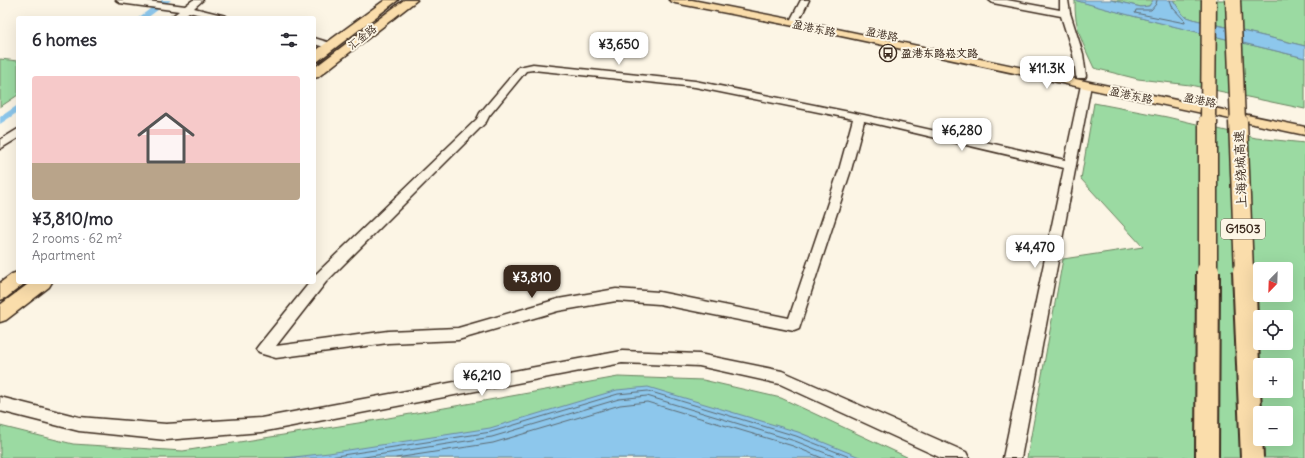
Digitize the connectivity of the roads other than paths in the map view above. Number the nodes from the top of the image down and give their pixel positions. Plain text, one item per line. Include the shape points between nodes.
1 (120, 0) edge
2 (199, 0) edge
3 (392, 0) edge
4 (410, 0) edge
5 (675, 0) edge
6 (718, 0) edge
7 (805, 0) edge
8 (993, 0) edge
9 (1064, 0) edge
10 (1209, 0) edge
11 (1233, 0) edge
12 (187, 9) junction
13 (1065, 14) junction
14 (178, 16) edge
15 (215, 16) edge
16 (795, 20) junction
17 (316, 42) edge
18 (331, 46) junction
19 (316, 57) edge
20 (316, 72) edge
21 (1083, 81) junction
22 (859, 118) junction
23 (1305, 121) edge
24 (1305, 132) edge
25 (16, 136) edge
26 (0, 145) edge
27 (1069, 165) junction
28 (16, 282) edge
29 (316, 283) edge
30 (40, 284) edge
31 (315, 284) edge
32 (0, 294) edge
33 (0, 315) edge
34 (0, 404) edge
35 (960, 458) edge
36 (1012, 458) edge
37 (1207, 458) edge
38 (1252, 458) edge

1 - 12 street
2 - 12 street
3 - 18 main road, 汇金路
4 - 20 main road, 汇金路
5 - 16 main road, 盈港东路
6 - 16 main road
7 - 16 street
8 - 13 street
9 - 13 street
10 - 37 highway, G1503, bridge
11 - 38 highway, 上海绕城高速 / G1503, bridge
12 - 14 street
12 - 15 street
13 - 21 street via 1077,50
16 - 21 main road, 盈港东路
17 - 18 street
18 - 19 main road, 汇金路
21 - 23 main road, 盈港路
21 - 24 main road, 盈港东路
21 - 27 street
22 - 27 street
22 - 29 street via 695,84 532,67 523,69 482,120
22 - 31 street via 845,170 794,325 659,298 616,294 558,305 458,334 388,337 276,352 264,349
25 - 26 street
27 - 36 street
28 - 32 main road
30 - 33 main road
34 - 35 street via 79,424 174,431 261,425 622,357 699,360 782,378

